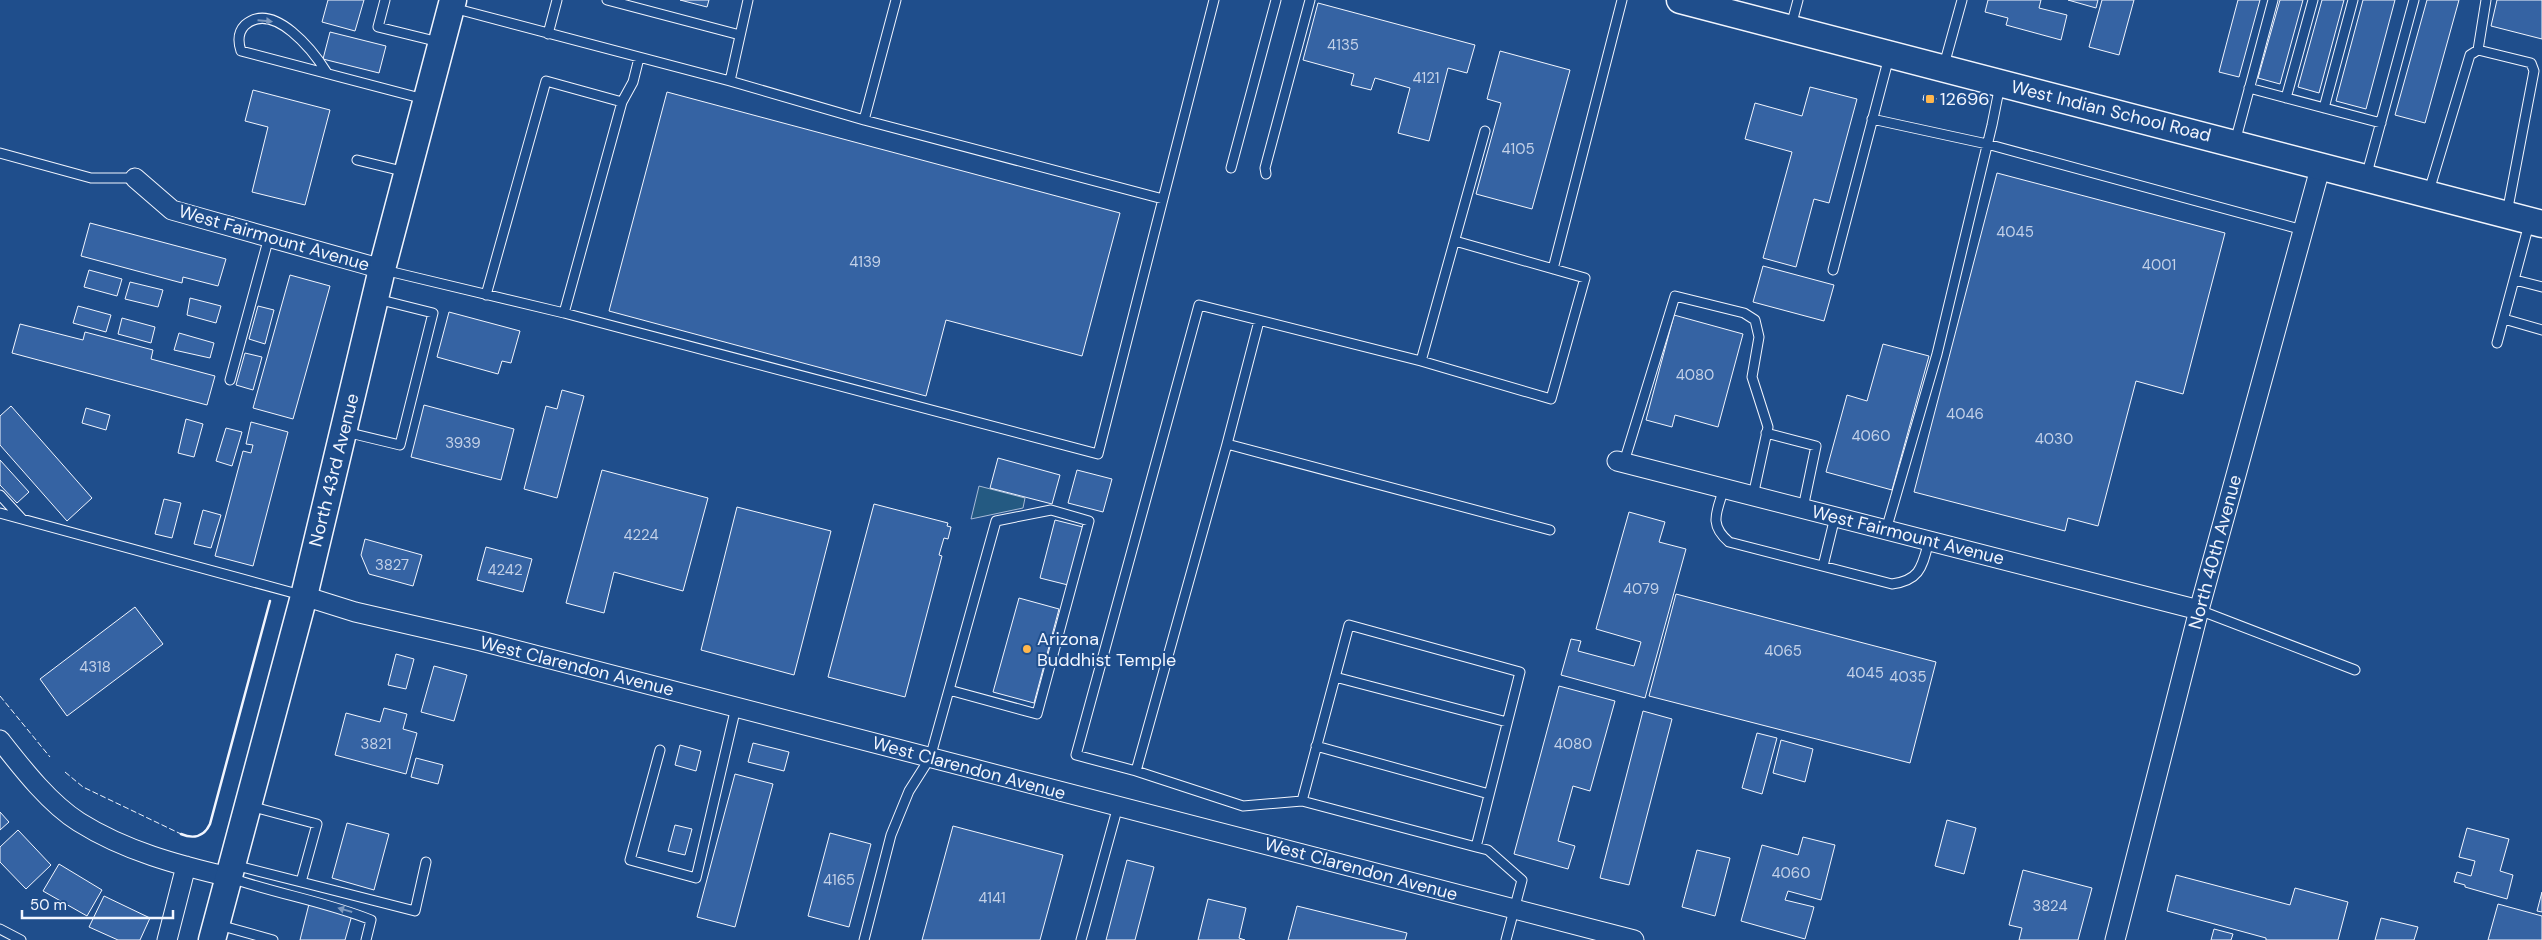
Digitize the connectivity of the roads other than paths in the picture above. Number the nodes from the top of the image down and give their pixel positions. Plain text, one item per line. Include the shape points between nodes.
1 (385, 0) edge
2 (557, 0) edge
3 (606, 0) edge
4 (748, 0) edge
5 (896, 0) edge
6 (1214, 0) edge
7 (1276, 0) edge
8 (1310, 0) edge
9 (1622, 0) edge
10 (1680, 0) edge
11 (1798, 0) edge
12 (1962, 0) edge
13 (2273, 0) edge
14 (2313, 0) edge
15 (2354, 0) edge
16 (2414, 0) edge
17 (2486, 0) edge
18 (452, 4) edge
19 (1791, 29) junction
20 (548, 34) junction
21 (740, 35) junction
22 (442, 43) junction
23 (2478, 50) junction
24 (1889, 54) junction
25 (639, 58) junction
26 (1943, 68) junction
27 (327, 73) junction
28 (730, 81) junction
29 (2000, 83) junction
30 (2249, 88) junction
31 (2286, 98) junction
32 (427, 99) junction
33 (622, 102) junction
34 (2324, 108) junction
35 (1872, 119) junction
36 (864, 120) junction
37 (2381, 123) junction
38 (1485, 131) dead end
39 (2234, 143) junction
40 (1987, 144) junction
41 (0, 153) edge
42 (358, 160) dead end
43 (2321, 165) junction
44 (1231, 168) dead end
45 (408, 172) junction
46 (1266, 174) dead end
47 (2366, 177) junction
48 (135, 178) joint
49 (2428, 194) junction
50 (1164, 199) junction
51 (2526, 220) edge
52 (2303, 230) junction
53 (269, 238) junction
54 (1455, 241) junction
55 (1553, 269) junction
56 (382, 270) junction
57 (1833, 270) dead end
58 (2515, 280) junction
59 (2542, 288) edge
60 (486, 295) junction
61 (375, 298) junction
62 (564, 313) junction
63 (2504, 319) junction
64 (1259, 320) junction
65 (2542, 330) edge
66 (2497, 343) dead end
67 (1421, 362) junction
68 (230, 380) dead end
69 (343, 432) junction
70 (1766, 434) junction
71 (1226, 444) junction
72 (1621, 462) joint
73 (1724, 488) junction
74 (0, 495) edge
75 (1753, 496) junction
76 (1803, 508) junction
77 (0, 513) edge
78 (1835, 517) junction
79 (22, 519) junction
80 (1550, 530) dead end
81 (1886, 530) junction
82 (1929, 541) junction
83 (1823, 566) junction
84 (304, 596) junction
85 (2199, 610) junction
86 (2356, 670) dead end
87 (1335, 677) junction
88 (949, 690) junction
89 (736, 707) junction
90 (1507, 722) junction
91 (0, 740) edge
92 (1316, 746) junction
93 (660, 750) dead end
94 (930, 758) junction
95 (1136, 771) junction
96 (1489, 794) junction
97 (1302, 801) junction
98 (248, 806) junction
99 (1118, 806) junction
100 (1476, 847) junction
101 (426, 862) dead end
102 (186, 866) junction
103 (230, 871) junction
104 (301, 882) junction
105 (1515, 909) junction
106 (0, 929) edge
107 (214, 932) edge
108 (21, 940) edge
109 (167, 940) edge
110 (273, 940) edge
111 (366, 940) edge
112 (864, 940) edge
113 (1081, 940) edge
114 (1506, 940) edge
115 (1634, 940) edge
116 (2115, 940) edge

1 - 22 lane via 378,27
2 - 20 lane
3 - 21 lane
4 - 21 lane
5 - 36 lane
6 - 50 lane
7 - 44 lane
8 - 46 lane via 1275,128
9 - 55 lane
10 - 19 main road, West Indian School Road
11 - 19 lane
12 - 26 lane
13 - 30 lane
14 - 31 lane
15 - 34 lane
16 - 37 lane
17 - 23 lane
18 - 20 lane
18 - 22 main road, North 43rd Avenue
19 - 24 main road, West Indian School Road
20 - 25 lane
21 - 28 lane
22 - 32 main road, North 43rd Avenue
23 - 49 lane via 2470,55
23 - 51 lane via 2531,63 2534,71
24 - 26 main road, West Indian School Road
24 - 35 lane
25 - 28 lane
25 - 33 lane via 634,82
26 - 29 main road, West Indian School Road
27 -> 27 lane via 241,50 238,42 240,32 252,20 276,22 304,40
27 - 32 lane
28 - 36 lane
29 - 39 main road, West Indian School Road
29 - 40 lane
30 - 31 lane
30 - 39 lane
31 - 34 lane
32 - 45 main road, North 43rd Avenue
33 - 60 lane via 546,82
33 - 62 lane
34 - 37 lane
35 - 40 lane
35 - 57 lane
36 - 50 lane
37 - 47 lane
38 - 54 lane
39 - 43 main road, West Indian School Road
40 - 52 lane
40 - 81 lane via 1937,354
41 - 48 lane, West Fairmount Avenue via 91,178
42 - 45 lane
43 - 47 main road, West Indian School Road
43 - 52 street, North 40th Avenue
45 - 56 main road, North 43rd Avenue
47 - 49 main road, West Indian School Road
48 - 53 street, West Fairmount Avenue via 172,210
49 - 51 main road, West Indian School Road
50 - 62 lane via 1098,454
51 - 58 lane
52 - 85 street, North 40th Avenue
53 - 56 street, West Fairmount Avenue
53 - 68 lane
54 - 55 lane
54 - 67 lane
55 - 67 lane via 1585,278 1551,399
56 - 60 lane
56 - 61 main road, North 43rd Avenue
58 - 59 lane
58 - 63 lane
60 - 62 lane
61 - 69 main road, North 43rd Avenue
61 - 69 lane via 433,313 400,445
63 - 65 lane
63 - 66 lane
64 - 67 lane
64 - 71 lane
64 - 95 lane via 1199,305 1076,755
69 - 84 main road, North 43rd Avenue
70 - 72 lane via 1768,427 1752,377 1758,337 1755,320 1744,313 1676,296
70 - 75 lane
70 - 76 lane via 1816,446
71 - 80 lane
71 - 95 lane
72 - 73 street, West Fairmount Avenue
73 - 75 street, West Fairmount Avenue
73 - 83 lane via 1714,523 1729,542
74 - 79 lane
75 - 76 street, West Fairmount Avenue
76 - 78 street, West Fairmount Avenue
77 - 79 lane
78 - 81 street, West Fairmount Avenue
78 - 83 lane
79 - 84 lane
81 - 82 street, West Fairmount Avenue
82 - 83 lane via 1918,573 1906,582 1892,584
82 - 85 street, West Fairmount Avenue
84 - 89 street, West Clarendon Avenue via 355,612
84 - 98 main road, North 43rd Avenue
85 - 86 lane
85 - 116 street, North 40th Avenue
87 - 90 lane
87 - 90 lane via 1349,625 1520,672
87 - 92 lane
88 - 88 lane via 996,521 1052,510 1089,521 1037,714
88 - 94 lane
89 - 93 lane via 696,878 630,860
89 - 94 street, West Clarendon Avenue
90 - 96 lane
91 - 102 street via 30,778 78,822 131,848
92 - 96 lane
92 - 97 lane
94 - 99 street, West Clarendon Avenue
94 - 112 lane via 909,791 891,835
95 - 97 lane via 1243,806
96 - 100 lane
97 - 100 lane
98 - 103 main road, North 43rd Avenue
98 - 104 lane via 317,824
99 - 105 street, West Clarendon Avenue
99 - 113 lane
100 - 105 lane via 1488,850 1522,880
101 - 104 lane via 416,911
102 - 103 street
102 - 109 street
103 - 104 lane
103 - 107 main road, North 43rd Avenue
111 -> 103 lane via 372,920 268,890
105 - 114 lane
105 - 115 street, West Clarendon Avenue
106 - 108 lane
107 - 110 lane

